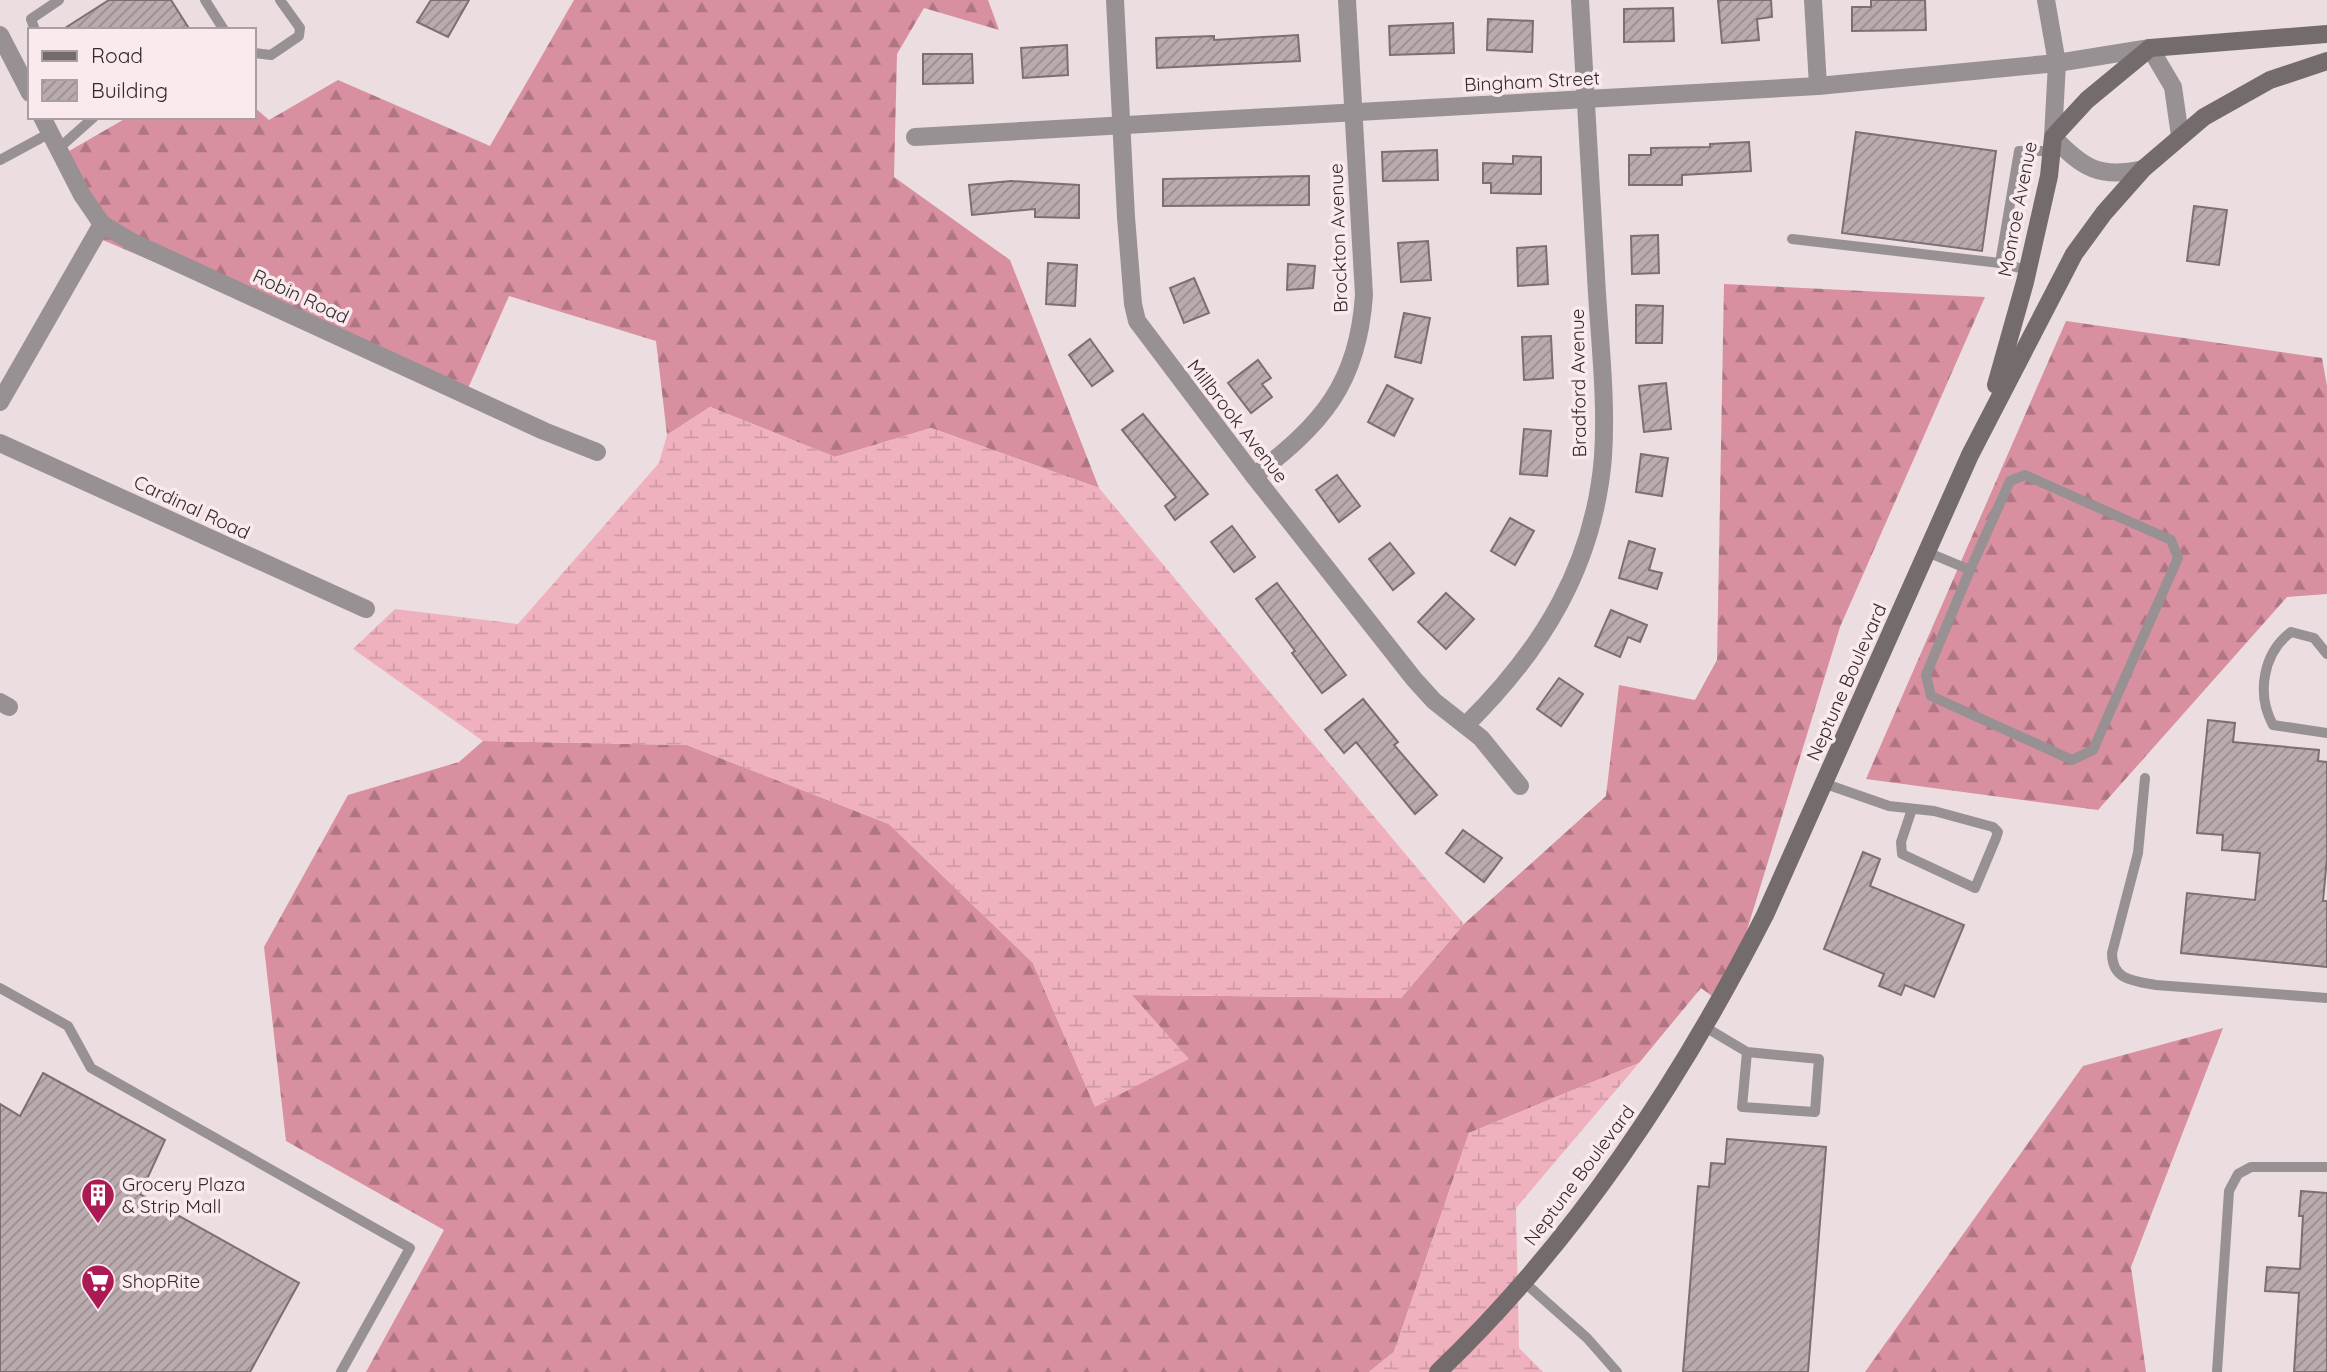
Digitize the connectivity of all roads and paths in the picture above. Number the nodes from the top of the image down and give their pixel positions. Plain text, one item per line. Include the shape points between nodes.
1 (59, 0) edge
2 (205, 0) edge
3 (280, 0) edge
4 (1115, 0) edge
5 (1347, 0) edge
6 (1580, 0) edge
7 (1813, 0) edge
8 (2046, 0) edge
9 (34, 28) edge
10 (223, 28) edge
11 (2327, 34) edge
12 (0, 35) edge
13 (2150, 48) junction
14 (256, 53) edge
15 (2327, 61) edge
16 (2057, 63) junction
17 (1818, 86) junction
18 (28, 89) edge
19 (1586, 99) junction
20 (1354, 112) junction
21 (87, 119) edge
22 (1122, 126) junction
23 (50, 133) edge
24 (2180, 136) junction
25 (915, 137) dead end
26 (2052, 144) junction
27 (0, 160) edge
28 (2143, 169) junction
29 (102, 223) junction
30 (1792, 239) dead end
31 (2000, 263) junction
32 (2027, 270) junction
33 (0, 402) edge
34 (1986, 422) junction
35 (0, 443) edge
36 (597, 452) dead end
37 (1254, 476) junction
38 (1927, 552) junction
39 (1970, 570) junction
40 (366, 609) dead end
41 (2327, 654) edge
42 (1466, 726) junction
43 (2327, 733) edge
44 (2145, 778) dead end
45 (1823, 783) junction
46 (1520, 786) dead end
47 (1912, 808) junction
48 (0, 988) edge
49 (2327, 998) edge
50 (1705, 1027) junction
51 (1747, 1052) junction
52 (2327, 1167) edge
53 (1524, 1282) junction
54 (341, 1372) edge
55 (1438, 1372) edge
56 (1617, 1372) edge
57 (2217, 1372) edge

1 - 9 lane via 32,19
2 - 10 lane
3 - 14 lane via 300,28 299,36 271,55
4 - 22 street, Millbrook Avenue
5 - 20 street, Brockton Avenue
6 - 19 street, Bradford Avenue
7 - 17 street
8 - 16 street, Monroe Avenue
11 - 13 street, Bingham Street
12 - 18 street
13 - 16 street, Bingham Street
13 - 24 street via 2173,87
13 - 26 street via 2104,84
15 - 24 street, Neptune Boulevard via 2240,94
16 - 17 street, Bingham Street
16 - 26 street, Monroe Avenue
17 - 19 street, Bingham Street
19 - 20 street, Bingham Street
19 - 42 street, Bradford Avenue via 1604,414 1597,499 1581,558 1552,620 1524,662
20 - 22 street, Bingham Street
20 - 37 street, Brockton Avenue via 1364,295 1355,349 1340,387 1314,427
21 - 23 lane
22 - 25 street, Bingham Street
22 - 37 street, Millbrook Avenue via 1132,292 1138,321
23 - 27 lane
23 - 29 street, Robin Road
24 - 28 street, Neptune Boulevard
26 - 28 street via 2088,168 2108,174
26 - 31 lane via 2019,151
26 - 32 street, Monroe Avenue
28 - 34 street, Neptune Boulevard via 2074,254
29 - 33 street
29 - 36 street, Robin Road via 132,242
30 - 31 lane
31 - 32 lane
32 - 34 street, Monroe Avenue
34 - 38 street, Neptune Boulevard
35 - 40 street, Cardinal Road
37 - 42 street, Millbrook Avenue via 1415,679
38 - 39 lane
38 - 45 street, Neptune Boulevard
39 - 39 lane via 1926,675 1931,696 2073,760 2093,750 2178,558 2171,540 2025,475 2010,481
41 - 43 lane via 2314,638 2291,632 2276,644 2264,674 2265,711 2273,725
42 - 46 street, Millbrook Avenue via 1502,760
44 - 49 lane via 2138,853 2112,953 2112,965 2119,975 2156,985
45 - 47 lane via 1889,806
45 - 50 street, Neptune Boulevard via 1765,915
47 - 47 lane via 1972,820 1998,832 1975,888 1902,854 1901,842
48 - 54 lane via 68,1026 91,1068 410,1248
50 - 51 lane
50 - 53 street, Neptune Boulevard via 1612,1170
51 - 51 lane via 1819,1059 1815,1112 1742,1107
52 - 57 lane via 2250,1167 2238,1174 2229,1191
53 - 55 street, Neptune Boulevard
53 - 56 lane via 1587,1338

